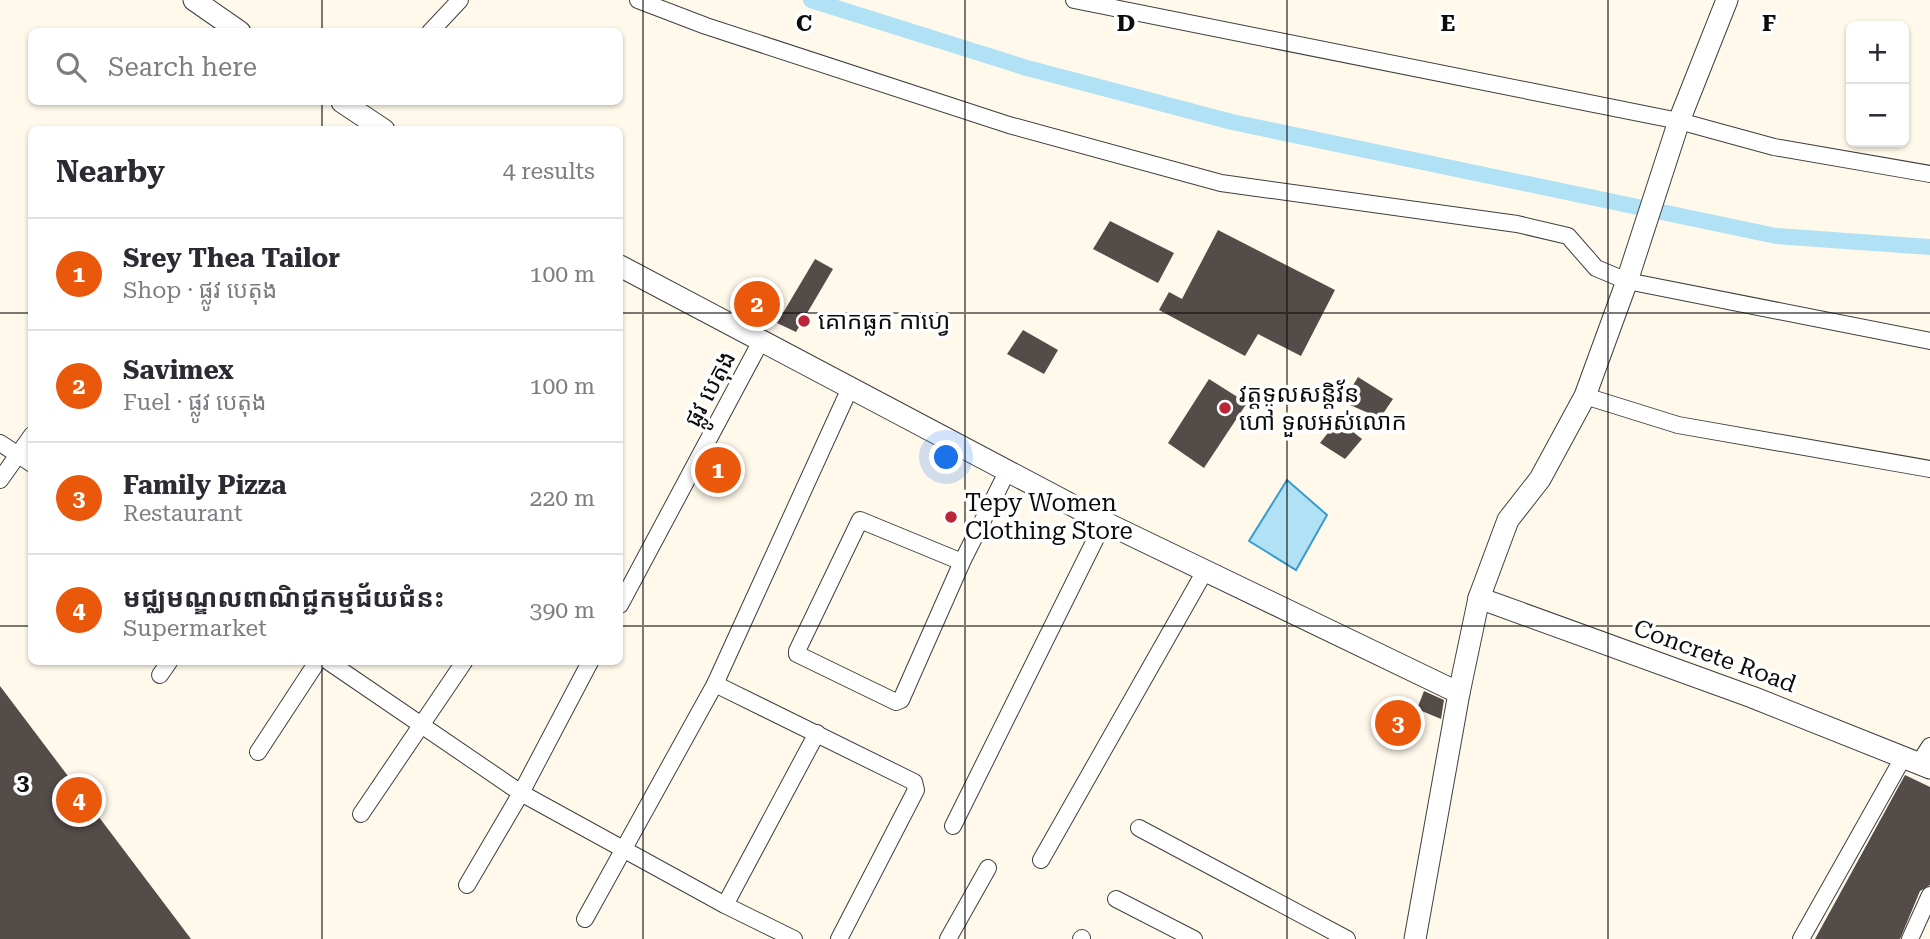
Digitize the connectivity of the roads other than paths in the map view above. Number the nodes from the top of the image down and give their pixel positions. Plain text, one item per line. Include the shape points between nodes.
1 (194, 0) edge
2 (460, 0) edge
3 (638, 0) edge
4 (1074, 0) edge
5 (1727, 0) edge
6 (234, 28) edge
7 (434, 28) edge
8 (354, 105) edge
9 (379, 126) edge
10 (1676, 129) junction
11 (1930, 174) edge
12 (623, 269) edge
13 (1629, 274) junction
14 (761, 341) junction
15 (1930, 341) edge
16 (850, 388) junction
17 (1585, 396) junction
18 (0, 443) edge
19 (25, 460) edge
20 (1930, 469) edge
21 (1007, 470) junction
22 (0, 480) edge
23 (1104, 522) junction
24 (962, 562) junction
25 (1205, 571) junction
26 (1479, 598) junction
27 (623, 600) edge
28 (315, 665) edge
29 (333, 665) edge
30 (462, 665) edge
31 (588, 665) edge
32 (715, 684) junction
33 (1460, 693) junction
34 (421, 724) junction
35 (817, 733) junction
36 (258, 751) dead end
37 (1921, 758) edge
38 (521, 793) junction
39 (361, 814) dead end
40 (953, 826) dead end
41 (1139, 828) dead end
42 (624, 850) junction
43 (1041, 860) dead end
44 (988, 868) dead end
45 (467, 885) dead end
46 (1930, 895) edge
47 (1116, 900) dead end
48 (725, 905) junction
49 (585, 919) dead end
50 (794, 939) edge
51 (839, 939) edge
52 (948, 939) edge
53 (1194, 939) edge
54 (1347, 939) edge
55 (1415, 939) edge
56 (1801, 939) edge
57 (1910, 939) edge

1 - 6 street
2 - 7 street
3 - 13 street via 1009,125 1221,183 1517,224 1568,236 1597,268
4 - 10 street
5 - 10 street
8 - 9 street
10 - 11 street
10 - 13 street
12 - 14 street
13 - 15 street
13 - 17 street
14 - 16 street
14 - 27 street, ផ្លូវ បេតុង
16 - 21 street
16 - 32 street
17 - 20 street via 1678,425
17 - 26 street via 1540,479 1508,520
18 - 19 street
19 - 22 street
21 - 23 street
21 - 24 street
23 - 25 street
23 - 40 street
24 - 24 street via 860,520 797,651 799,656 899,702
25 - 33 street
25 - 43 street
26 - 33 street
26 - 37 street, Concrete Road
28 - 36 street
29 - 34 street
30 - 34 street
31 - 38 street
32 - 35 street
32 - 42 street
33 - 55 street
34 - 38 street
34 - 39 street
35 - 48 street
35 - 51 street via 916,785
37 - 56 street
38 - 42 street
38 - 45 street
41 - 54 street
42 - 48 street
42 - 49 street
44 - 52 street
46 - 57 street
47 - 53 street
48 - 50 street

